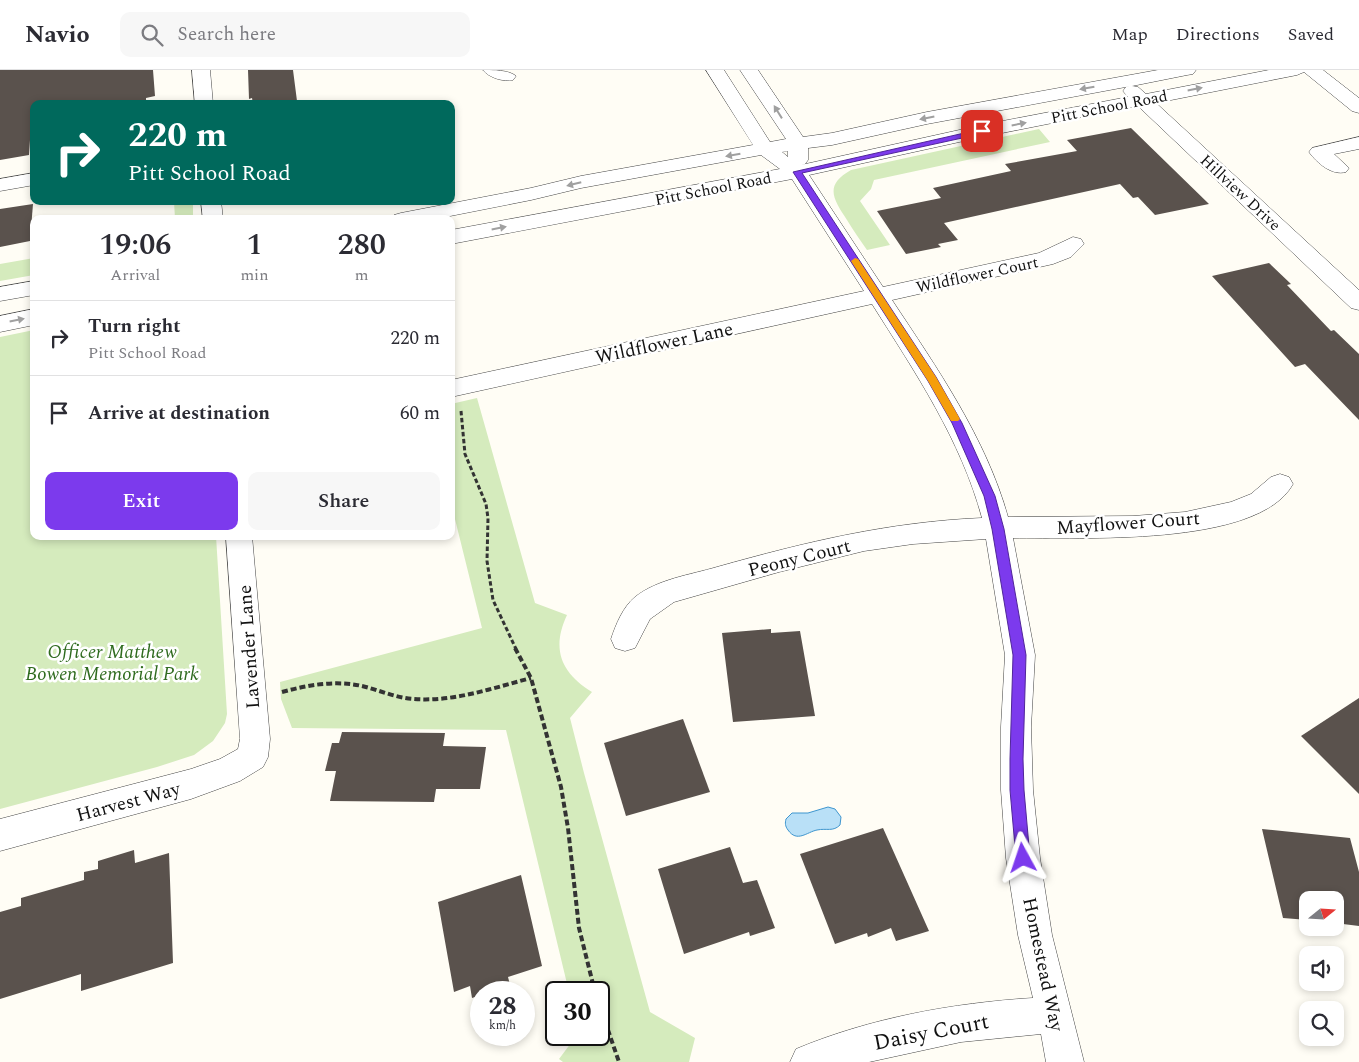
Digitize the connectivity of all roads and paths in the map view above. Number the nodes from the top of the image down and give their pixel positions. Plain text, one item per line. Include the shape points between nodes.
1 (201, 70) edge
2 (715, 70) edge
3 (749, 70) edge
4 (1187, 70) edge
5 (1297, 70) edge
6 (1312, 70) edge
7 (1122, 82) junction
8 (204, 100) edge
9 (1141, 100) junction
10 (1359, 107) edge
11 (798, 143) junction
12 (1359, 143) edge
13 (765, 149) junction
14 (1339, 168) dead end
15 (797, 172) junction
16 (30, 180) edge
17 (0, 185) edge
18 (422, 215) edge
19 (455, 236) edge
20 (1073, 244) dead end
21 (30, 289) edge
22 (0, 294) edge
23 (878, 296) junction
24 (1359, 303) edge
25 (30, 318) edge
26 (0, 324) edge
27 (455, 397) edge
28 (1280, 484) dead end
29 (998, 529) junction
30 (239, 540) edge
31 (625, 639) dead end
32 (531, 678) junction
33 (282, 692) dead end
34 (252, 757) joint
35 (0, 835) edge
36 (592, 981) edge
37 (1055, 1015) junction
38 (610, 1036) edge
39 (619, 1062) edge
40 (809, 1062) edge
41 (1065, 1062) edge

1 - 8 street
2 - 13 street, Homestead Way
11 -> 3 street
4 - 7 street, Pitt School Road
9 -> 5 street, Pitt School Road
6 - 10 street
7 - 9 street, Hillview Drive
7 -> 11 street, Pitt School Road
15 -> 9 street, Pitt School Road
9 - 24 street, Hillview Drive
11 - 13 street, Pitt School Road
11 - 15 street
12 - 14 street via 1319,152
13 - 15 street, Homestead Way
13 -> 18 street, Pitt School Road
19 -> 15 street, Pitt School Road
15 - 23 street, Homestead Way
16 - 17 street
20 - 23 street, Wildflower Court via 1045,260
21 - 22 street
23 - 27 street, Wildflower Lane
23 - 29 street, Homestead Way via 957,423 989,496
26 -> 25 street
27 - 32 path via 464,426 466,459 486,504 487,561 493,600
28 - 29 street, Mayflower Court via 1262,501 1183,522
29 - 31 street, Peony Court via 921,532 852,543 666,593 649,601 633,617
29 - 37 street, Homestead Way via 1020,655 1016,745 1023,858 1035,936
30 - 34 street, Lavender Lane via 255,740
32 - 33 path via 436,698 388,695 342,682
32 - 36 path via 561,787 579,928
34 - 35 street, Harvest Way via 229,772 191,784
37 - 40 street, Daisy Court via 999,1018 913,1032 853,1046
37 - 41 street, Homestead Way
38 - 39 path

